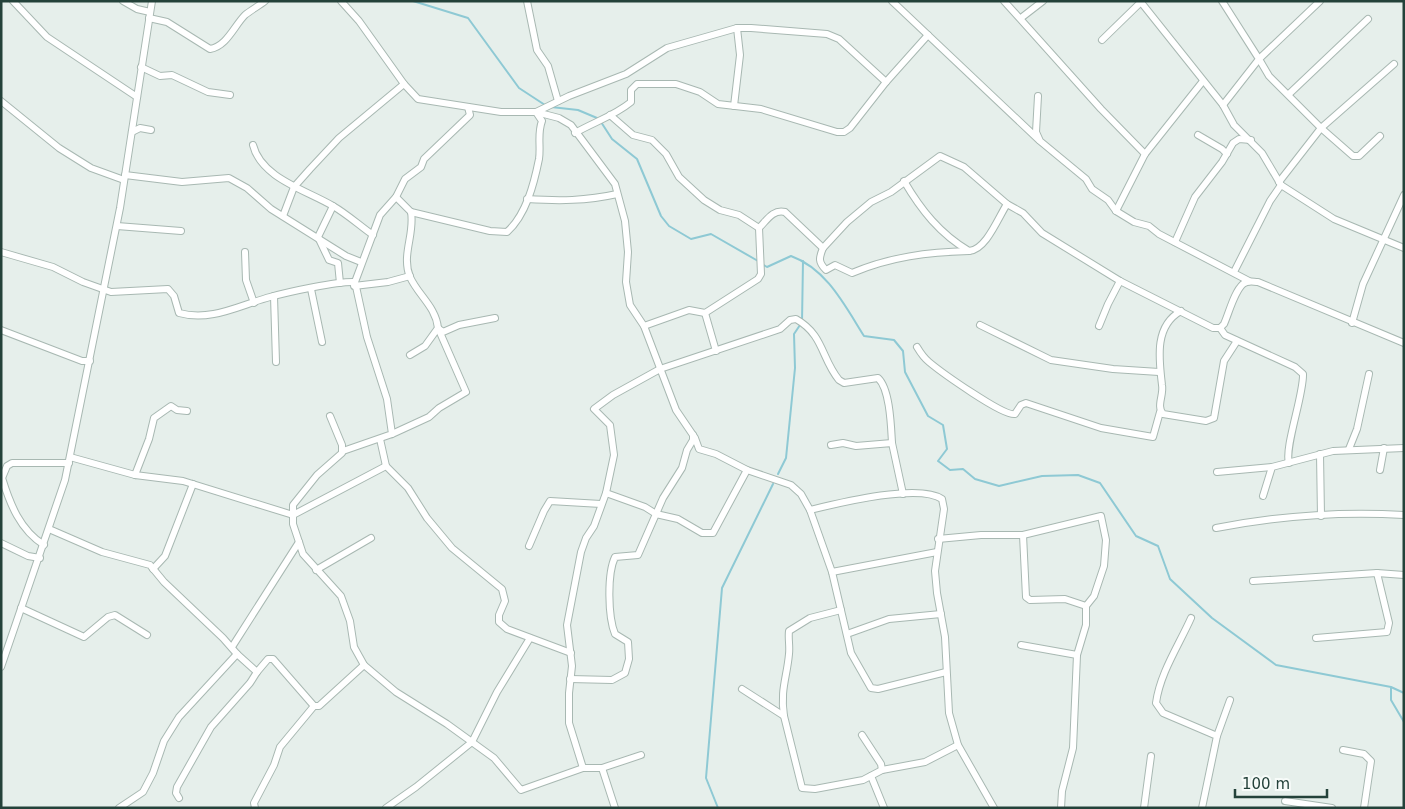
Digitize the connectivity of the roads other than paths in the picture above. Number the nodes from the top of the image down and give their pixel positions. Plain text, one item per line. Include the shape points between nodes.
1 (13, 1) edge
2 (123, 1) edge
3 (152, 1) edge
4 (266, 1) edge
5 (341, 1) edge
6 (528, 1) edge
7 (892, 1) edge
8 (1004, 1) edge
9 (1043, 1) edge
10 (1141, 1) edge
11 (1222, 1) edge
12 (1307, 1) edge
13 (1320, 1) edge
14 (1312, 8) junction
15 (150, 15) junction
16 (1021, 18) junction
17 (1368, 19) dead end
18 (737, 28) junction
19 (928, 35) junction
20 (1102, 40) dead end
21 (1259, 59) junction
22 (1394, 64) dead end
23 (141, 67) junction
24 (1203, 80) junction
25 (886, 82) junction
26 (404, 84) junction
27 (1289, 94) junction
28 (230, 95) dead end
29 (1038, 96) dead end
30 (137, 97) junction
31 (1, 101) edge
32 (558, 102) junction
33 (1223, 105) junction
34 (734, 106) junction
35 (468, 107) junction
36 (536, 112) junction
37 (610, 115) junction
38 (1320, 128) junction
39 (151, 130) dead end
40 (132, 132) junction
41 (575, 132) junction
42 (1198, 135) dead end
43 (1380, 136) dead end
44 (1251, 140) junction
45 (1040, 141) junction
46 (252, 145) dead end
47 (1145, 154) junction
48 (1227, 154) junction
49 (125, 178) junction
50 (904, 181) junction
51 (1280, 184) junction
52 (294, 187) junction
53 (617, 194) junction
54 (1404, 195) edge
55 (396, 197) junction
56 (527, 199) junction
57 (1007, 204) junction
58 (333, 206) junction
59 (1116, 210) junction
60 (411, 212) junction
61 (284, 216) junction
62 (117, 226) junction
63 (759, 228) junction
64 (181, 230) dead end
65 (373, 235) junction
66 (318, 236) junction
67 (1382, 240) junction
68 (1175, 242) junction
69 (823, 248) junction
70 (1404, 248) edge
71 (969, 251) junction
72 (1, 252) edge
73 (246, 252) dead end
74 (361, 262) junction
75 (1234, 272) junction
76 (410, 276) junction
77 (1120, 281) junction
78 (1249, 281) junction
79 (340, 283) junction
80 (354, 284) junction
81 (104, 288) junction
82 (311, 289) junction
83 (274, 296) junction
84 (254, 303) junction
85 (1181, 311) junction
86 (705, 313) junction
87 (495, 318) dead end
88 (1352, 323) junction
89 (980, 325) dead end
90 (644, 326) junction
91 (1100, 326) dead end
92 (438, 328) junction
93 (1220, 328) junction
94 (1, 330) edge
95 (1237, 341) junction
96 (322, 342) dead end
97 (1404, 343) edge
98 (916, 347) dead end
99 (716, 351) junction
100 (410, 355) dead end
101 (90, 361) junction
102 (276, 362) dead end
103 (660, 369) junction
104 (1159, 372) junction
105 (1369, 374) dead end
106 (187, 411) dead end
107 (1160, 412) junction
108 (330, 416) dead end
109 (392, 434) junction
110 (693, 434) junction
111 (380, 439) junction
112 (892, 442) junction
113 (831, 445) dead end
114 (1384, 448) junction
115 (1404, 448) edge
116 (1349, 449) junction
117 (343, 452) junction
118 (1320, 454) junction
119 (69, 460) junction
120 (1290, 463) junction
121 (4, 464) edge
122 (386, 466) junction
123 (1272, 467) junction
124 (747, 470) junction
125 (1380, 470) dead end
126 (1217, 472) dead end
127 (135, 475) junction
128 (193, 484) junction
129 (606, 493) junction
130 (903, 494) junction
131 (1263, 496) dead end
132 (601, 504) junction
133 (810, 510) junction
134 (292, 514) junction
135 (656, 514) junction
136 (1404, 515) edge
137 (1321, 516) junction
138 (1216, 528) dead end
139 (50, 529) junction
140 (1023, 535) junction
141 (371, 538) dead end
142 (938, 539) junction
143 (299, 542) junction
144 (1, 543) edge
145 (44, 544) junction
146 (529, 546) dead end
147 (936, 552) junction
148 (40, 558) junction
149 (153, 569) junction
150 (316, 570) junction
151 (832, 572) junction
152 (1377, 573) junction
153 (1404, 575) edge
154 (1253, 581) dead end
155 (1086, 606) junction
156 (21, 608) junction
157 (841, 610) junction
158 (941, 614) junction
159 (1191, 618) dead end
160 (847, 634) junction
161 (147, 635) dead end
162 (530, 638) junction
163 (1316, 638) dead end
164 (1021, 645) dead end
165 (232, 647) junction
166 (570, 653) junction
167 (236, 654) junction
168 (1077, 655) junction
169 (364, 665) junction
170 (1, 667) edge
171 (256, 672) junction
172 (946, 672) junction
173 (570, 679) junction
174 (742, 689) dead end
175 (1230, 700) dead end
176 (314, 706) junction
177 (784, 716) junction
178 (862, 734) dead end
179 (1217, 736) junction
180 (472, 742) junction
181 (958, 745) junction
182 (1343, 750) dead end
183 (641, 756) dead end
184 (1151, 756) dead end
185 (583, 768) junction
186 (602, 768) junction
187 (882, 770) junction
188 (871, 776) junction
189 (179, 798) dead end
190 (1285, 801) dead end
191 (119, 808) edge
192 (255, 808) edge
193 (386, 808) edge
194 (616, 808) edge
195 (884, 808) edge
196 (994, 808) edge
197 (1061, 808) edge
198 (1144, 808) edge
199 (1202, 808) edge
200 (1332, 808) edge
201 (1364, 808) edge

1 - 30 street via 47,37
2 - 15 street
3 - 15 street
4 - 15 street via 245,16 229,37 210,49
5 - 26 street
6 - 32 street via 538,50 548,66
7 - 19 street
8 - 16 street
9 - 16 street
10 - 20 street
10 - 24 street
11 - 21 street
12 - 14 street
13 - 14 street
14 - 21 street
15 - 23 street
16 - 47 street
17 - 27 street
18 - 25 street via 827,34 839,39
18 - 32 street via 667,48 626,74
18 - 34 street via 740,56
19 - 25 street
19 - 45 street
21 - 27 street via 1269,76
21 - 33 street
22 - 38 street
23 - 28 street via 160,76 172,75 208,92
23 - 30 street
24 - 33 street
24 - 47 street
25 - 34 street via 844,132 827,130 753,107
26 - 35 street via 418,99
26 - 52 street via 339,138
27 - 38 street
29 - 45 street via 1036,132
30 - 40 street
31 - 49 street via 59,148 91,168
32 - 36 street
33 - 44 street via 1234,125
34 - 37 street via 718,104 700,92 676,84 636,84 631,102
35 - 36 street via 501,112
35 - 55 street via 470,114 405,180
36 - 41 street via 559,118 571,125
36 - 56 street via 542,121 538,131 539,158
37 - 41 street
37 - 63 street via 633,135 652,140 666,154 679,177 704,200
38 - 43 street via 1354,156 1359,156
38 - 51 street
39 - 40 street via 140,128
40 - 49 street
41 - 53 street via 610,175
42 - 48 street
44 - 48 street via 1239,139
44 - 51 street
45 - 59 street via 1086,178 1092,189
46 - 52 street via 263,167
47 - 59 street
48 - 68 street via 1195,197
49 - 61 street via 182,182 229,178
49 - 62 street
50 - 57 street via 940,156 964,167
50 - 69 street via 871,202
50 - 71 street via 931,223
51 - 67 street via 1334,219
51 - 75 street
52 - 58 street
52 - 61 street
53 - 56 street via 572,202
53 - 90 street via 625,221 627,293 630,305
54 - 67 street
55 - 60 street
55 - 65 street via 380,215
56 - 60 street via 517,223 502,233
57 - 71 street via 987,240 976,250
57 - 77 street via 1023,213 1042,233
58 - 65 street
58 - 66 street
59 - 68 street
60 - 76 street via 412,231 406,249
61 - 66 street
62 - 64 street
62 - 81 street
63 - 69 street via 773,213 779,210 786,212
63 - 86 street via 761,274 758,279
65 - 74 street
66 - 74 street via 346,256
66 - 79 street via 329,260 338,263
67 - 70 street
67 - 88 street via 1362,284
68 - 75 street
69 - 71 street via 819,258 826,270 834,265 852,273 876,263 932,252
72 - 81 street via 53,267
73 - 84 street via 246,280
74 - 80 street
75 - 78 street
76 - 80 street via 388,282
76 - 92 street via 428,301
77 - 85 street
77 - 91 street
78 - 88 street
78 - 93 street via 1243,284
79 - 80 street
79 - 82 street
80 - 109 street via 387,399
81 - 84 street via 111,292 168,289 174,296 179,313 198,316
81 - 101 street
82 - 83 street
82 - 96 street
83 - 84 street
83 - 102 street
85 - 93 street via 1213,328
85 - 104 street via 1173,316 1160,342
86 - 90 street via 689,310
86 - 99 street
87 - 92 street via 459,325 443,332
88 - 97 street
89 - 104 street via 1051,360
90 - 103 street
92 - 100 street via 425,346
92 - 109 street via 466,392 428,417
93 - 95 street via 1225,335
94 - 101 street via 82,361
95 - 107 street via 1224,361 1214,418 1206,421
95 - 120 street via 1295,367 1303,374 1288,452
98 - 107 street via 927,361 1010,415 1026,403 1101,428 1153,437
99 - 103 street
99 - 112 street via 780,329 796,319 811,328 839,380 844,383 878,378 882,382
101 - 119 street
103 - 110 street via 676,410
103 - 129 street via 594,409 610,424 613,434 614,454
104 - 107 street via 1163,386
105 - 116 street via 1357,429
106 - 127 street via 171,406 154,418 150,440
108 - 117 street
109 - 111 street
110 - 124 street via 699,449
110 - 135 street via 682,468
111 - 117 street
111 - 122 street
112 - 113 street
112 - 130 street
114 - 115 street
114 - 116 street
114 - 125 street
116 - 118 street
117 - 134 street via 306,486 293,505
118 - 120 street
118 - 137 street
119 - 121 street
119 - 127 street
119 - 139 street
120 - 123 street
121 - 145 street via 2,478 16,517 35,540
122 - 134 street
122 - 162 street via 408,488 452,548 502,589 505,601 499,615 500,622 507,629
123 - 126 street
123 - 131 street
124 - 133 street via 791,485 801,494
124 - 135 street via 713,532 702,532 678,519
127 - 128 street
128 - 134 street
128 - 149 street via 168,549
129 - 132 street
129 - 135 street
130 - 133 street
130 - 142 street via 924,492 942,499 944,509
132 - 146 street via 550,501
132 - 166 street via 581,552 570,604 567,626
133 - 151 street
134 - 143 street
135 - 173 street via 638,555 614,557 611,564 609,607 615,634 628,642 629,659 625,673 612,680
136 - 137 street via 1363,512
137 - 138 street via 1257,520
139 - 145 street
139 - 149 street via 102,552 143,562
140 - 142 street
140 - 155 street via 1026,597 1030,600 1065,599
140 - 155 street via 1102,516 1106,540 1104,566 1094,596
141 - 150 street
142 - 147 street
143 - 150 street via 303,554
143 - 165 street
144 - 148 street
145 - 148 street
147 - 151 street
147 - 158 street
148 - 156 street
149 - 165 street
150 - 169 street via 341,596 350,621 354,647
151 - 157 street
152 - 153 street
152 - 154 street
152 - 163 street via 1389,623 1387,632
155 - 168 street via 1086,625
156 - 161 street via 84,636 115,615
156 - 170 street
157 - 160 street
157 - 177 street via 810,618 789,631 789,654 783,682
158 - 160 street via 888,619
158 - 172 street via 946,636
159 - 179 street via 1167,668 1156,703 1163,713
160 - 172 street via 851,653 871,688
162 - 166 street
162 - 180 street via 497,692
164 - 168 street
165 - 167 street
166 - 173 street
167 - 171 street
167 - 191 street via 179,717 164,742 143,792
168 - 197 street via 1073,748
169 - 176 street via 319,706
169 - 180 street via 396,692
171 - 176 street via 268,659 273,659
171 - 189 street via 211,727 178,787 176,793
172 - 181 street via 949,713
173 - 185 street via 569,723
174 - 177 street
175 - 179 street
176 - 192 street via 280,746 254,803
177 - 188 street via 802,788 833,786
178 - 187 street
179 - 199 street
180 - 185 street via 494,758 521,790
180 - 193 street
181 - 187 street via 925,762
181 - 196 street
182 - 201 street via 1364,754 1371,761
183 - 186 street
184 - 198 street
185 - 186 street
186 - 194 street
187 - 188 street
188 - 195 street
190 - 200 street

